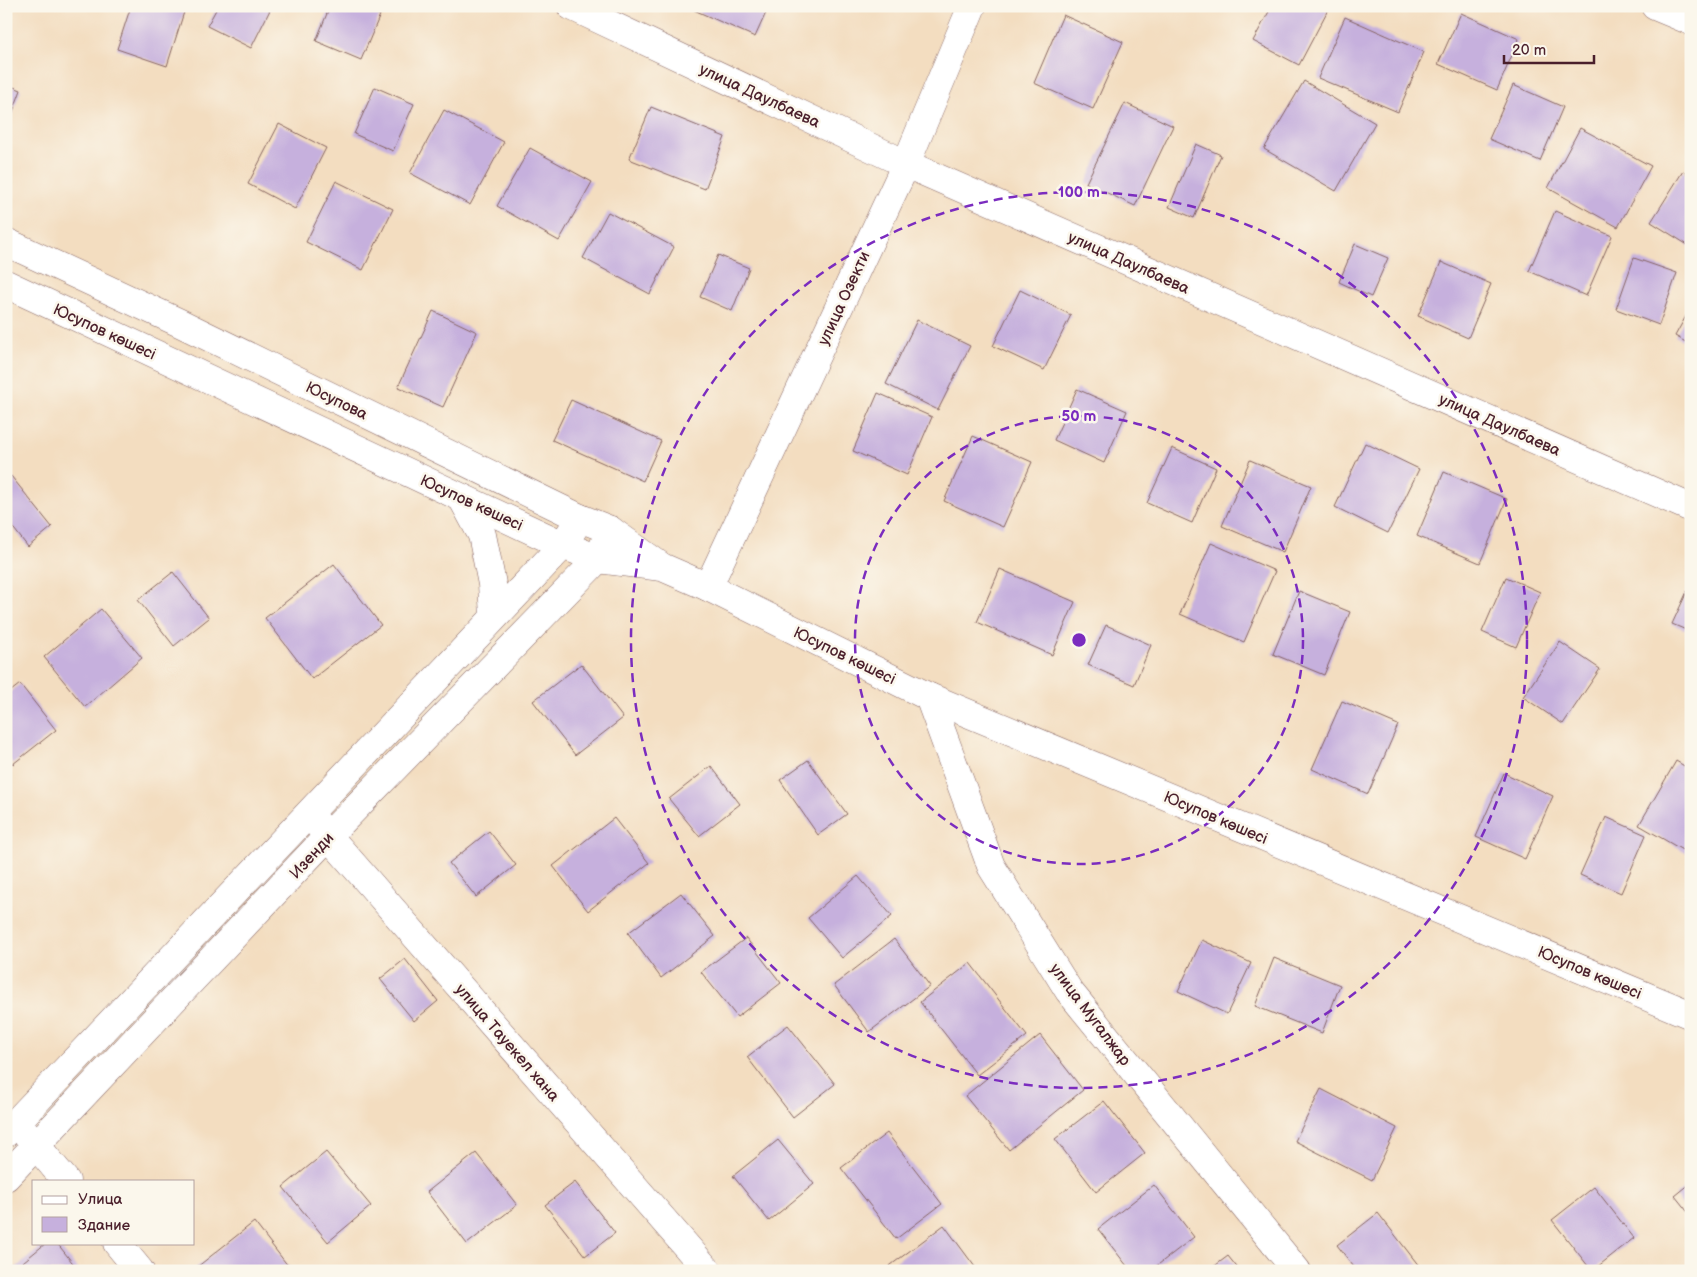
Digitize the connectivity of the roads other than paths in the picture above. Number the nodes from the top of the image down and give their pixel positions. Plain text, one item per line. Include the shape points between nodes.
1 (571, 6) edge
2 (972, 6) edge
3 (1655, 6) edge
4 (1691, 21) edge
5 (906, 164) junction
6 (6, 242) edge
7 (6, 284) edge
8 (462, 498) junction
9 (1691, 508) edge
10 (580, 518) junction
11 (610, 530) junction
12 (563, 545) junction
13 (598, 559) junction
14 (662, 568) junction
15 (708, 587) junction
16 (494, 616) junction
17 (929, 697) junction
18 (308, 813) junction
19 (328, 836) junction
20 (1691, 1014) edge
21 (10, 1121) edge
22 (37, 1146) junction
23 (6, 1177) edge
24 (65, 1180) edge
25 (118, 1244) edge
26 (140, 1271) edge
27 (708, 1271) edge
28 (1297, 1271) edge

1 - 5 street, улица Даулбаева
2 - 5 street, улица Озекти
3 - 4 street
5 - 9 street, улица Даулбаева
5 - 15 street, улица Озекти
6 - 10 street, Юсупова
7 - 8 street, Юсупов көшесі
8 - 12 street, Юсупов көшесі
8 - 16 street via 482,535 492,584
10 - 11 street, Юсупова
10 - 12 street, Изенди
11 - 13 street, Изенди
11 - 14 street, Юсупова
12 - 13 street, Юсупов көшесі
12 - 16 street, Изенди
13 - 14 street, Юсупов көшесі
13 - 19 street, Изенди
14 - 15 street, Юсупов көшесі
15 - 17 street, Юсупов көшесі
16 - 18 street, Изенди
17 - 20 street, Юсупов көшесі
17 - 28 street, улица Мугалжар via 991,866 1069,991
18 - 19 street, улица Тауекел хана
18 - 21 street, Изенди
19 - 22 street, Изенди
19 - 27 street, улица Тауекел хана
21 - 22 street
22 - 23 street, Изенди
22 - 24 street
25 - 26 street

